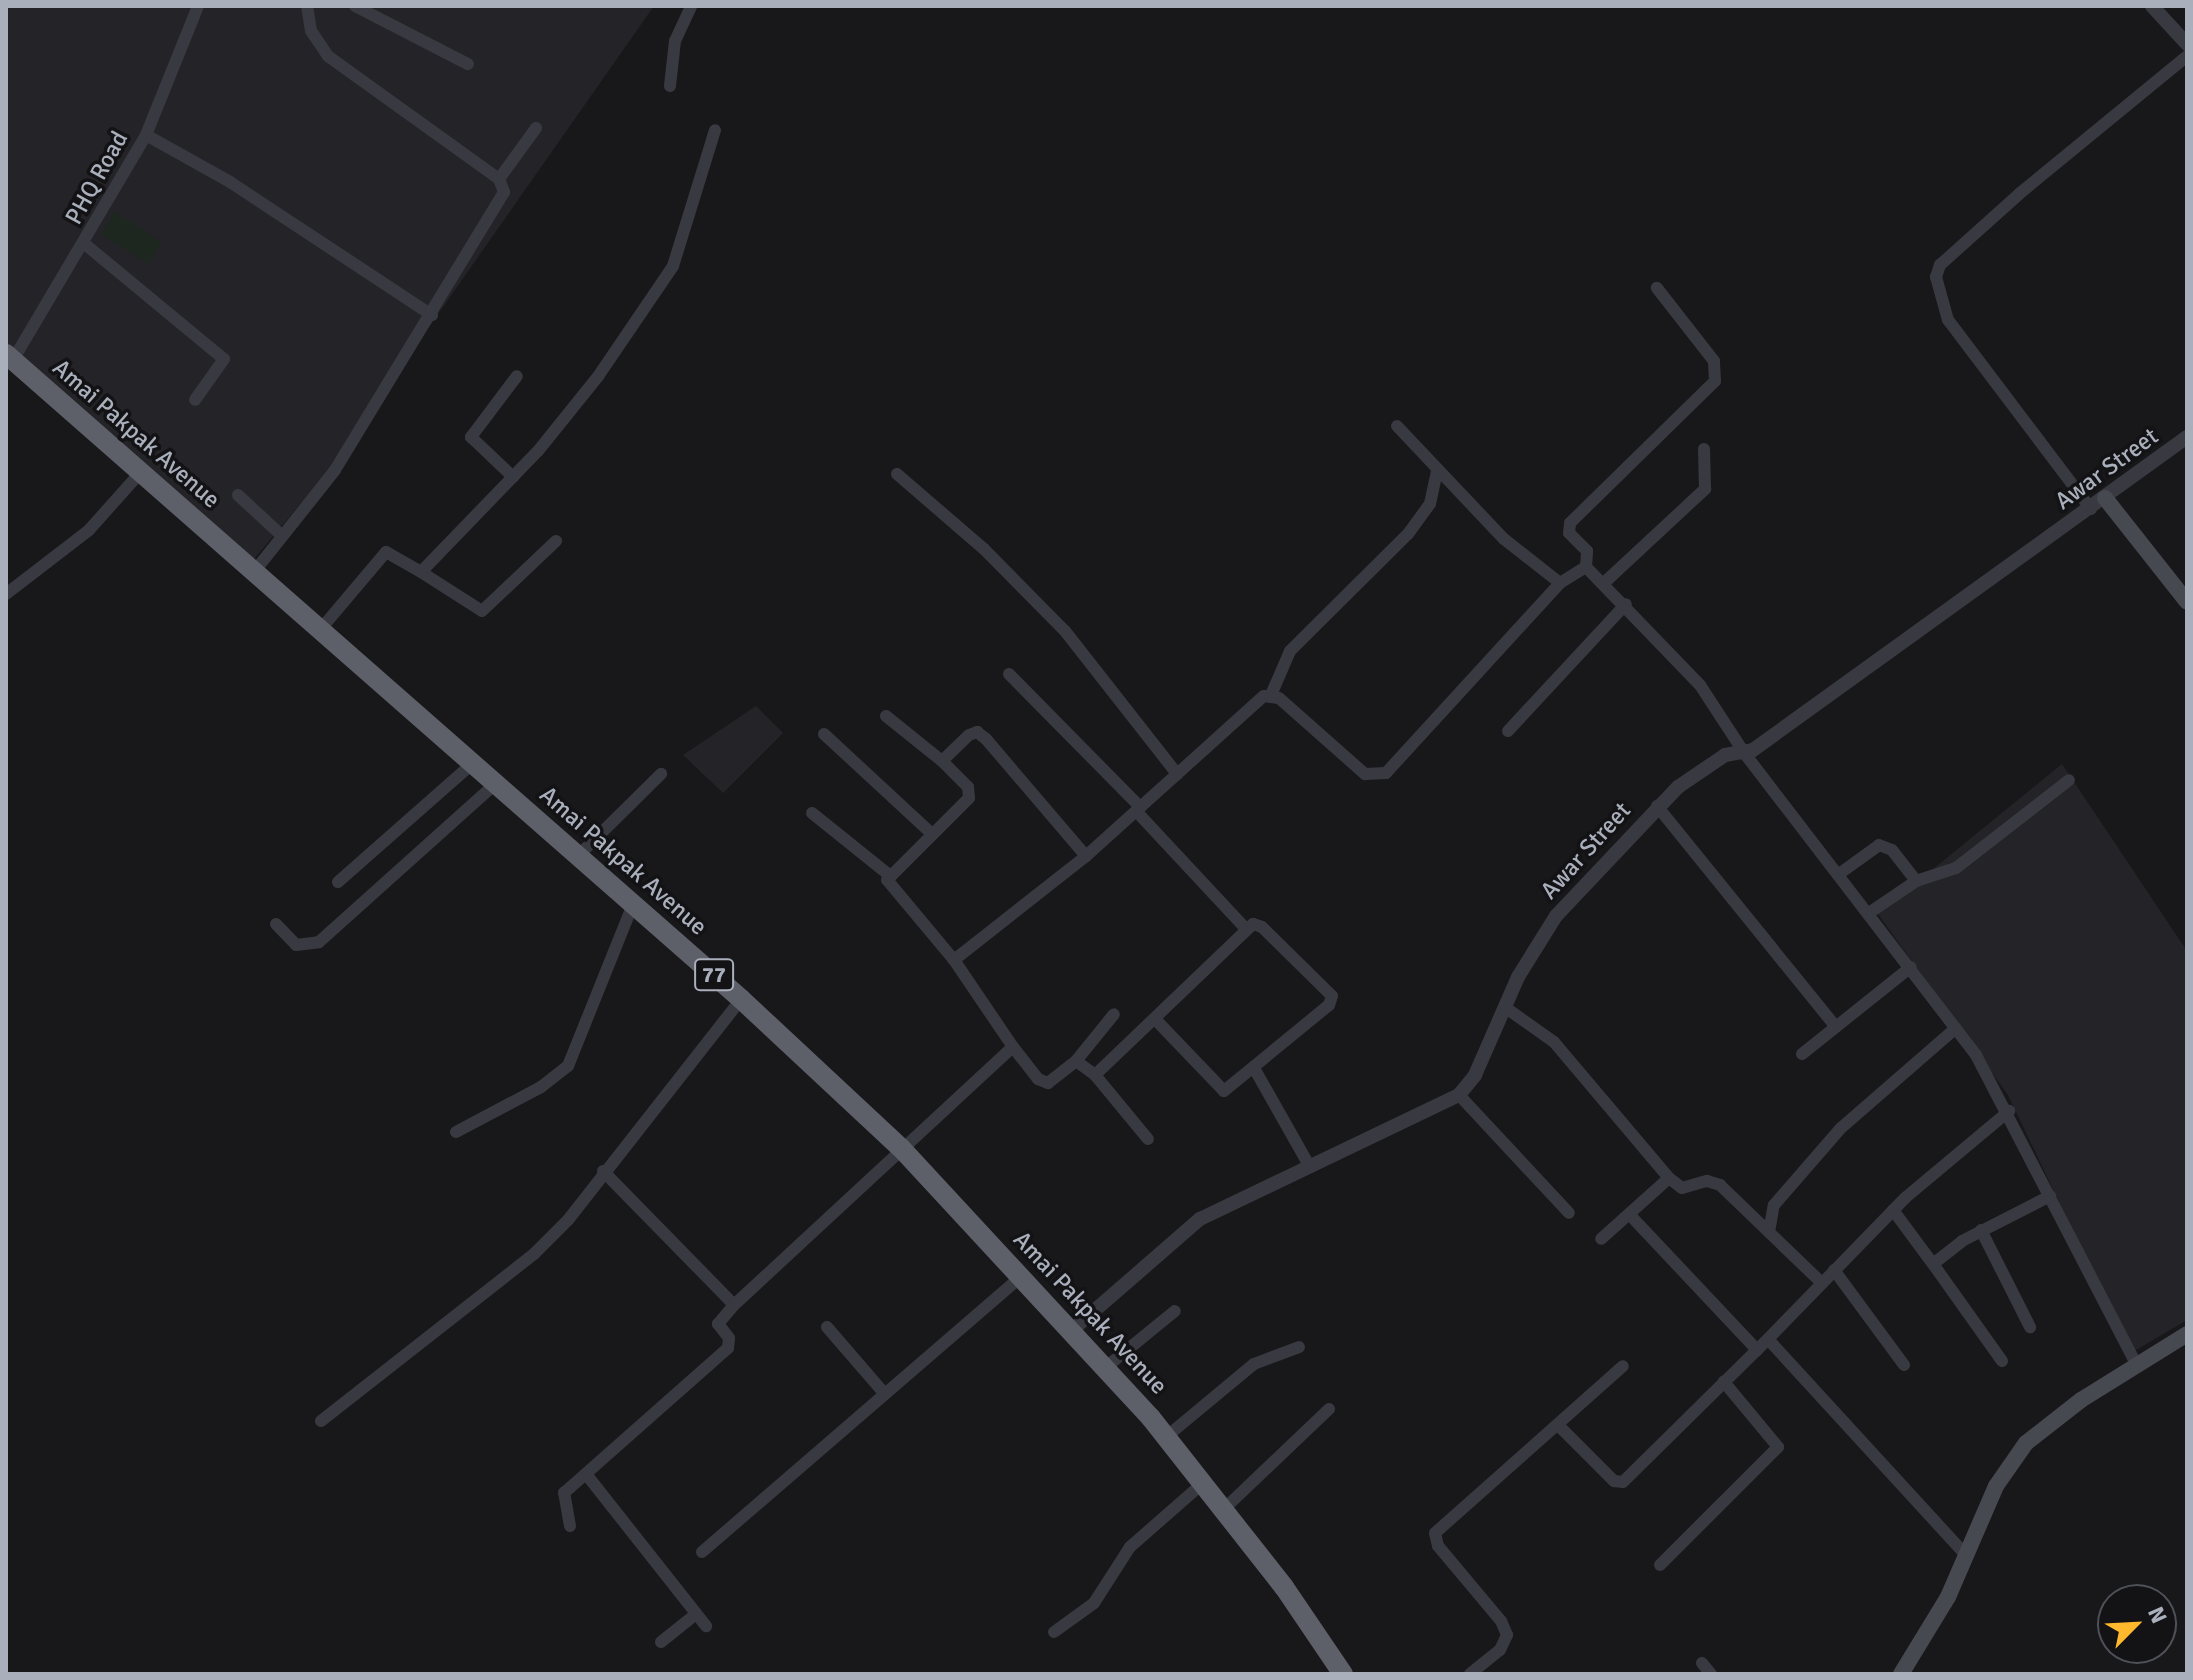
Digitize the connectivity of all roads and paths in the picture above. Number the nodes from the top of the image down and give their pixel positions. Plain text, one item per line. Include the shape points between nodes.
1 (198, 6) edge
2 (307, 6) edge
3 (355, 6) edge
4 (691, 6) edge
5 (2152, 6) edge
6 (2187, 44) edge
7 (2187, 56) edge
8 (468, 64) dead end
9 (670, 86) dead end
10 (536, 128) dead end
11 (715, 130) dead end
12 (146, 135) junction
13 (499, 179) junction
14 (86, 245) junction
15 (1657, 288) dead end
16 (432, 315) junction
17 (10, 357) edge
18 (517, 376) dead end
19 (195, 400) dead end
20 (1397, 426) dead end
21 (2187, 437) edge
22 (1704, 449) dead end
23 (1437, 472) junction
24 (140, 473) junction
25 (897, 474) dead end
26 (513, 477) junction
27 (238, 495) dead end
28 (2098, 503) junction
29 (281, 535) junction
30 (556, 541) dead end
31 (1586, 567) junction
32 (254, 572) junction
33 (421, 572) junction
34 (1605, 582) junction
35 (1560, 583) junction
36 (6, 594) edge
37 (2187, 602) edge
38 (1626, 604) junction
39 (320, 630) junction
40 (1009, 674) dead end
41 (1271, 695) junction
42 (886, 716) dead end
43 (1508, 731) dead end
44 (824, 734) dead end
45 (1745, 754) junction
46 (942, 761) junction
47 (472, 764) junction
48 (661, 774) dead end
49 (1177, 774) junction
50 (2069, 780) dead end
51 (495, 784) junction
52 (1657, 806) junction
53 (1138, 809) junction
54 (812, 813) dead end
55 (931, 833) junction
56 (578, 856) junction
57 (1086, 856) junction
58 (888, 874) junction
59 (1839, 874) junction
60 (1916, 881) junction
61 (338, 882) dead end
62 (633, 904) junction
63 (1869, 913) junction
64 (276, 924) dead end
65 (1245, 928) junction
66 (954, 960) junction
67 (1911, 967) junction
68 (741, 999) junction
69 (1506, 1008) junction
70 (1114, 1014) dead end
71 (1156, 1020) junction
72 (1835, 1026) junction
73 (1956, 1028) junction
74 (1013, 1047) junction
75 (1802, 1054) dead end
76 (1076, 1061) junction
77 (1254, 1068) junction
78 (1095, 1075) junction
79 (1459, 1095) junction
80 (2009, 1111) junction
81 (456, 1132) dead end
82 (1148, 1139) dead end
83 (901, 1148) junction
84 (1310, 1167) junction
85 (603, 1171) junction
86 (1669, 1178) junction
87 (2050, 1196) junction
88 (1893, 1210) junction
89 (1569, 1213) dead end
90 (1629, 1214) junction
91 (1981, 1230) junction
92 (1769, 1232) junction
93 (1601, 1239) dead end
94 (1933, 1264) junction
95 (1834, 1270) junction
96 (1021, 1277) junction
97 (1822, 1283) junction
98 (734, 1305) junction
99 (1175, 1311) dead end
100 (827, 1327) dead end
101 (2030, 1327) dead end
102 (1071, 1331) junction
103 (2187, 1334) edge
104 (1768, 1339) junction
105 (1299, 1347) dead end
106 (1757, 1350) junction
107 (2002, 1361) dead end
108 (2136, 1364) junction
109 (1904, 1365) dead end
110 (1623, 1366) dead end
111 (1105, 1368) junction
112 (1724, 1382) junction
113 (884, 1393) junction
114 (1329, 1409) dead end
115 (321, 1421) dead end
116 (1559, 1426) junction
117 (1166, 1437) junction
118 (586, 1474) junction
119 (1203, 1483) junction
120 (1224, 1509) junction
121 (570, 1526) dead end
122 (702, 1552) dead end
123 (1964, 1553) junction
124 (1660, 1565) dead end
125 (696, 1614) junction
126 (706, 1626) dead end
127 (1054, 1632) dead end
128 (661, 1642) dead end
129 (1702, 1663) dead end
130 (1343, 1674) edge
131 (1470, 1674) edge
132 (1711, 1674) edge
133 (1901, 1674) edge

1 - 12 street, PHQ Road
2 - 13 street via 311,31 328,56
3 - 8 street
4 - 9 street via 675,41
5 - 6 street
7 - 28 street via 2019,194 1940,265 1936,277 1948,320
10 - 13 street
11 - 26 street via 684,238 650,305
12 - 14 street, PHQ Road
12 - 16 street via 230,182
13 - 16 street via 502,200
14 - 17 street, PHQ Road
14 - 19 street via 224,359
15 - 31 street via 1714,361 1715,381 1570,523 1569,533 1587,551
16 - 29 street via 335,470
17 - 24 highway, Amai Pakpak Avenue / 77
18 - 26 street via 471,437
20 - 23 street
21 - 28 street, Awar Street
22 - 34 street via 1705,489
23 - 35 street via 1504,539
23 - 41 street via 1422,514 1290,651
24 - 32 highway, Amai Pakpak Avenue / 77
24 - 36 street via 89,530
25 - 49 street via 984,549 1065,631
26 - 33 street
27 - 29 street
28 - 37 main road
28 - 45 street, Awar Street
29 - 32 street
30 - 33 street via 482,611
31 - 34 street
31 - 35 street
32 - 39 highway, Amai Pakpak Avenue / 77
33 - 39 street via 386,552
34 - 38 street
35 - 41 street via 1379,776 1365,774
38 - 43 street
38 - 45 street via 1700,685
39 - 47 highway, Amai Pakpak Avenue / 77
40 - 53 street
41 - 49 street via 1256,700
42 - 46 street
44 - 55 street
45 - 52 street, Awar Street via 1715,760
45 - 59 street
46 - 55 street via 970,795
46 - 57 street via 977,732
47 - 51 highway, Amai Pakpak Avenue / 77
47 - 61 street
48 - 56 street
49 - 53 street
50 - 60 street via 1956,868
51 - 56 highway, Amai Pakpak Avenue / 77
51 - 64 street via 319,942 296,945
52 - 69 street, Awar Street via 1556,916
52 - 72 street
53 - 57 street
53 - 65 street
54 - 58 street
55 - 58 street
56 - 62 highway, Amai Pakpak Avenue / 77
57 - 66 street
58 - 66 street via 893,891
59 - 60 street via 1879,845 1892,850
59 - 63 street
60 - 63 street
62 - 68 highway, Amai Pakpak Avenue / 77
62 - 81 street via 568,1066 541,1087
63 - 67 street
65 - 71 street
65 - 77 street via 1262,927 1332,996 1329,1005
66 - 74 street
67 - 72 street
67 - 73 street
68 - 83 highway, Amai Pakpak Avenue / 77
68 - 85 street
69 - 79 street, Awar Street via 1475,1075
69 - 86 street via 1554,1042
70 - 76 street
71 - 77 street via 1219,1090 1227,1090
71 - 78 street
72 - 75 street
73 - 80 street
73 - 92 street via 1837,1133 1774,1205
74 - 76 street via 1044,1082 1055,1080
74 - 83 street
76 - 78 street
77 - 84 street
78 - 82 street
79 - 84 street
79 - 89 street
80 - 87 street
80 - 88 street
83 - 96 highway, Amai Pakpak Avenue / 77
83 - 98 street
84 - 102 street via 1180,1232
85 - 98 street
85 - 115 street via 579,1207 534,1254
86 - 90 street
86 - 92 street via 1682,1188 1707,1181 1720,1185
87 - 91 street
87 - 108 street
88 - 94 street
88 - 95 street
90 - 93 street
90 - 106 street
91 - 94 street
91 - 101 street
92 - 97 street
94 - 107 street
95 - 97 street
95 - 109 street
96 - 102 highway, Amai Pakpak Avenue / 77
96 - 113 street
97 - 104 street
98 - 118 street via 718,1324 729,1338 728,1348
99 - 111 street
100 - 113 street
102 - 111 highway, Amai Pakpak Avenue / 77
103 - 108 main road
104 - 106 street
104 - 123 street
105 - 117 street via 1254,1364
106 - 112 street
108 - 123 main road via 2026,1443 1996,1486
110 - 116 street
111 - 117 highway, Amai Pakpak Avenue / 77
112 - 116 street via 1623,1482 1614,1481
112 - 124 street via 1778,1447
113 - 122 street
114 - 120 street
116 - 131 street via 1435,1533 1438,1546 1507,1635 1500,1650
117 - 119 highway, Amai Pakpak Avenue / 77
118 - 121 street via 564,1493
118 - 125 street
119 - 120 highway, Amai Pakpak Avenue / 77
119 - 127 street via 1130,1547 1094,1603
120 - 130 highway, Amai Pakpak Avenue / 77
123 - 133 main road via 1948,1597
125 - 126 street
125 - 128 street
129 - 132 street

